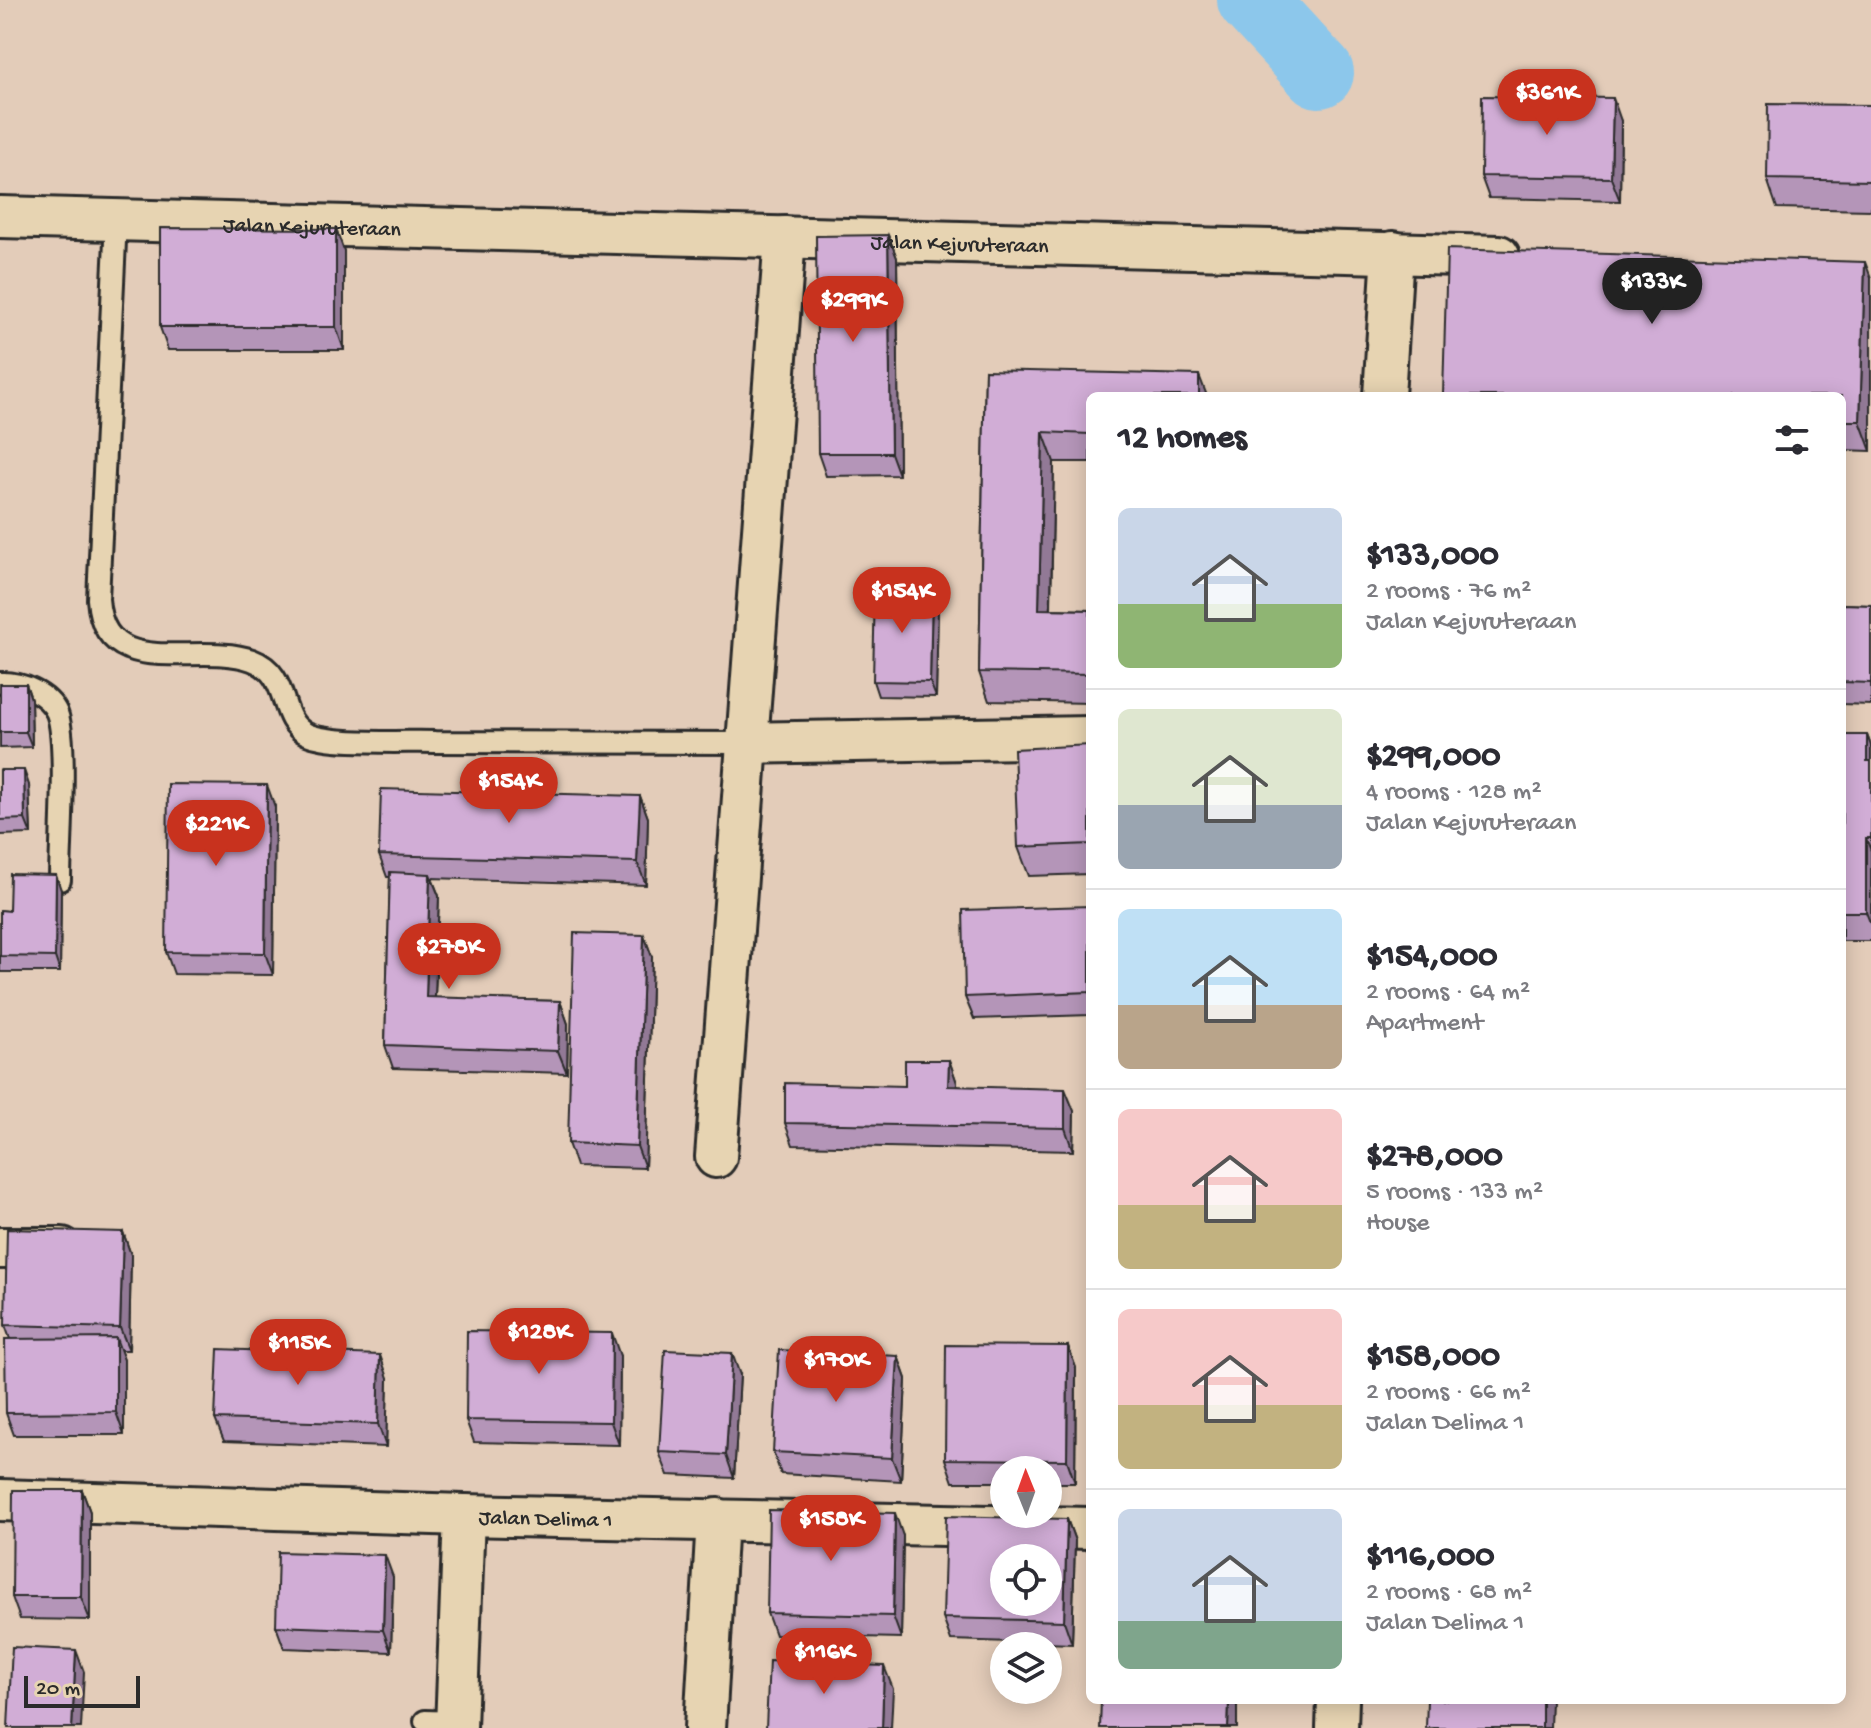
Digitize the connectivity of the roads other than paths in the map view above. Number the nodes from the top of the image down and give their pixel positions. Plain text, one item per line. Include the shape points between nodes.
1 (0, 217) edge
2 (116, 220) junction
3 (785, 237) junction
4 (1393, 252) junction
5 (1537, 257) edge
6 (1384, 392) edge
7 (0, 683) edge
8 (1086, 737) edge
9 (745, 743) junction
10 (60, 880) dead end
11 (716, 1157) dead end
12 (0, 1248) edge
13 (102, 1248) edge
14 (0, 1500) edge
15 (464, 1515) junction
16 (717, 1519) junction
17 (1086, 1528) edge
18 (1338, 1704) edge
19 (446, 1724) edge
20 (705, 1728) edge
21 (1337, 1728) edge

1 - 2 street, Jalan Kejuruteraan
2 - 3 street, Jalan Kejuruteraan
2 - 9 lane via 98,599 99,621 108,638 126,649 253,661 280,684 293,725 309,735 392,741
3 - 4 street, Jalan Kejuruteraan
3 - 9 street
4 - 5 street, Jalan Kejuruteraan
4 - 6 street
7 - 10 lane via 39,692 56,712 61,736
8 - 9 street
9 - 11 street
12 - 13 street
14 - 15 street, Jalan Delima 1
15 - 16 street, Jalan Delima 1
15 - 19 street
16 - 17 street, Jalan Delima 1
16 - 20 street
18 - 21 street

